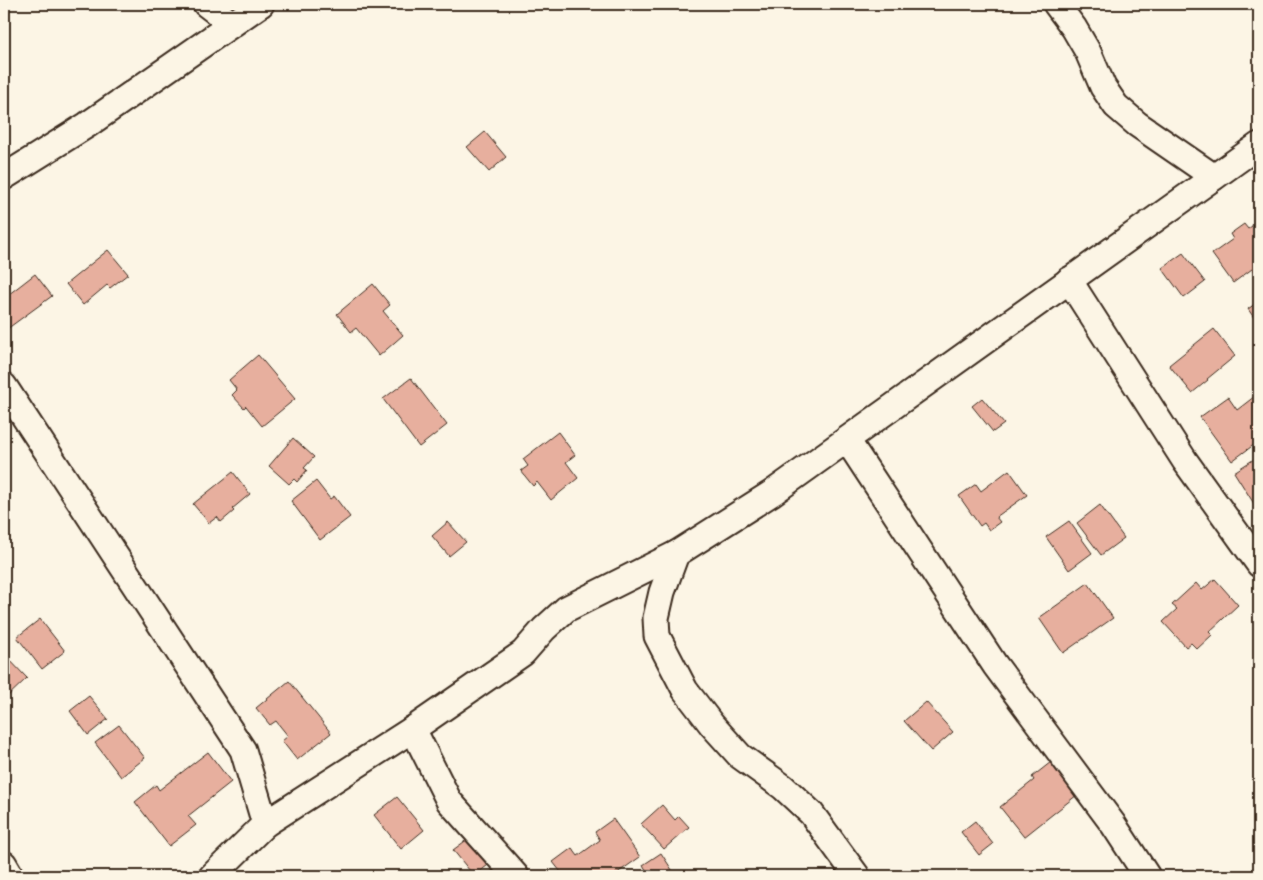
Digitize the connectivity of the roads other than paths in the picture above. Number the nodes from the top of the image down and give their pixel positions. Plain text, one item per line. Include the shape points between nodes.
1 (206, 4) edge
2 (260, 4) edge
3 (1056, 4) edge
4 (232, 24) junction
5 (1259, 145) edge
6 (1214, 177) junction
7 (4, 178) edge
8 (1069, 280) junction
9 (4, 386) edge
10 (847, 440) junction
11 (676, 554) junction
12 (1259, 564) edge
13 (413, 730) junction
14 (265, 824) junction
15 (4, 864) edge
16 (11, 876) edge
17 (212, 876) edge
18 (516, 876) edge
19 (857, 876) edge
20 (1147, 876) edge

1 - 4 street
2 - 4 street
3 - 6 street via 1074,28 1116,106
4 - 7 street via 87,125
5 - 6 street
6 - 8 street
8 - 10 street
8 - 12 street via 1185,460
9 - 14 street via 243,750
10 - 11 street
10 - 20 street via 995,665
11 - 13 street via 566,609 522,653
11 - 19 street via 662,592 656,627 657,636 684,690 740,756 783,787 811,813
13 - 14 street
13 - 18 street via 449,801
14 - 17 street
15 - 16 street

